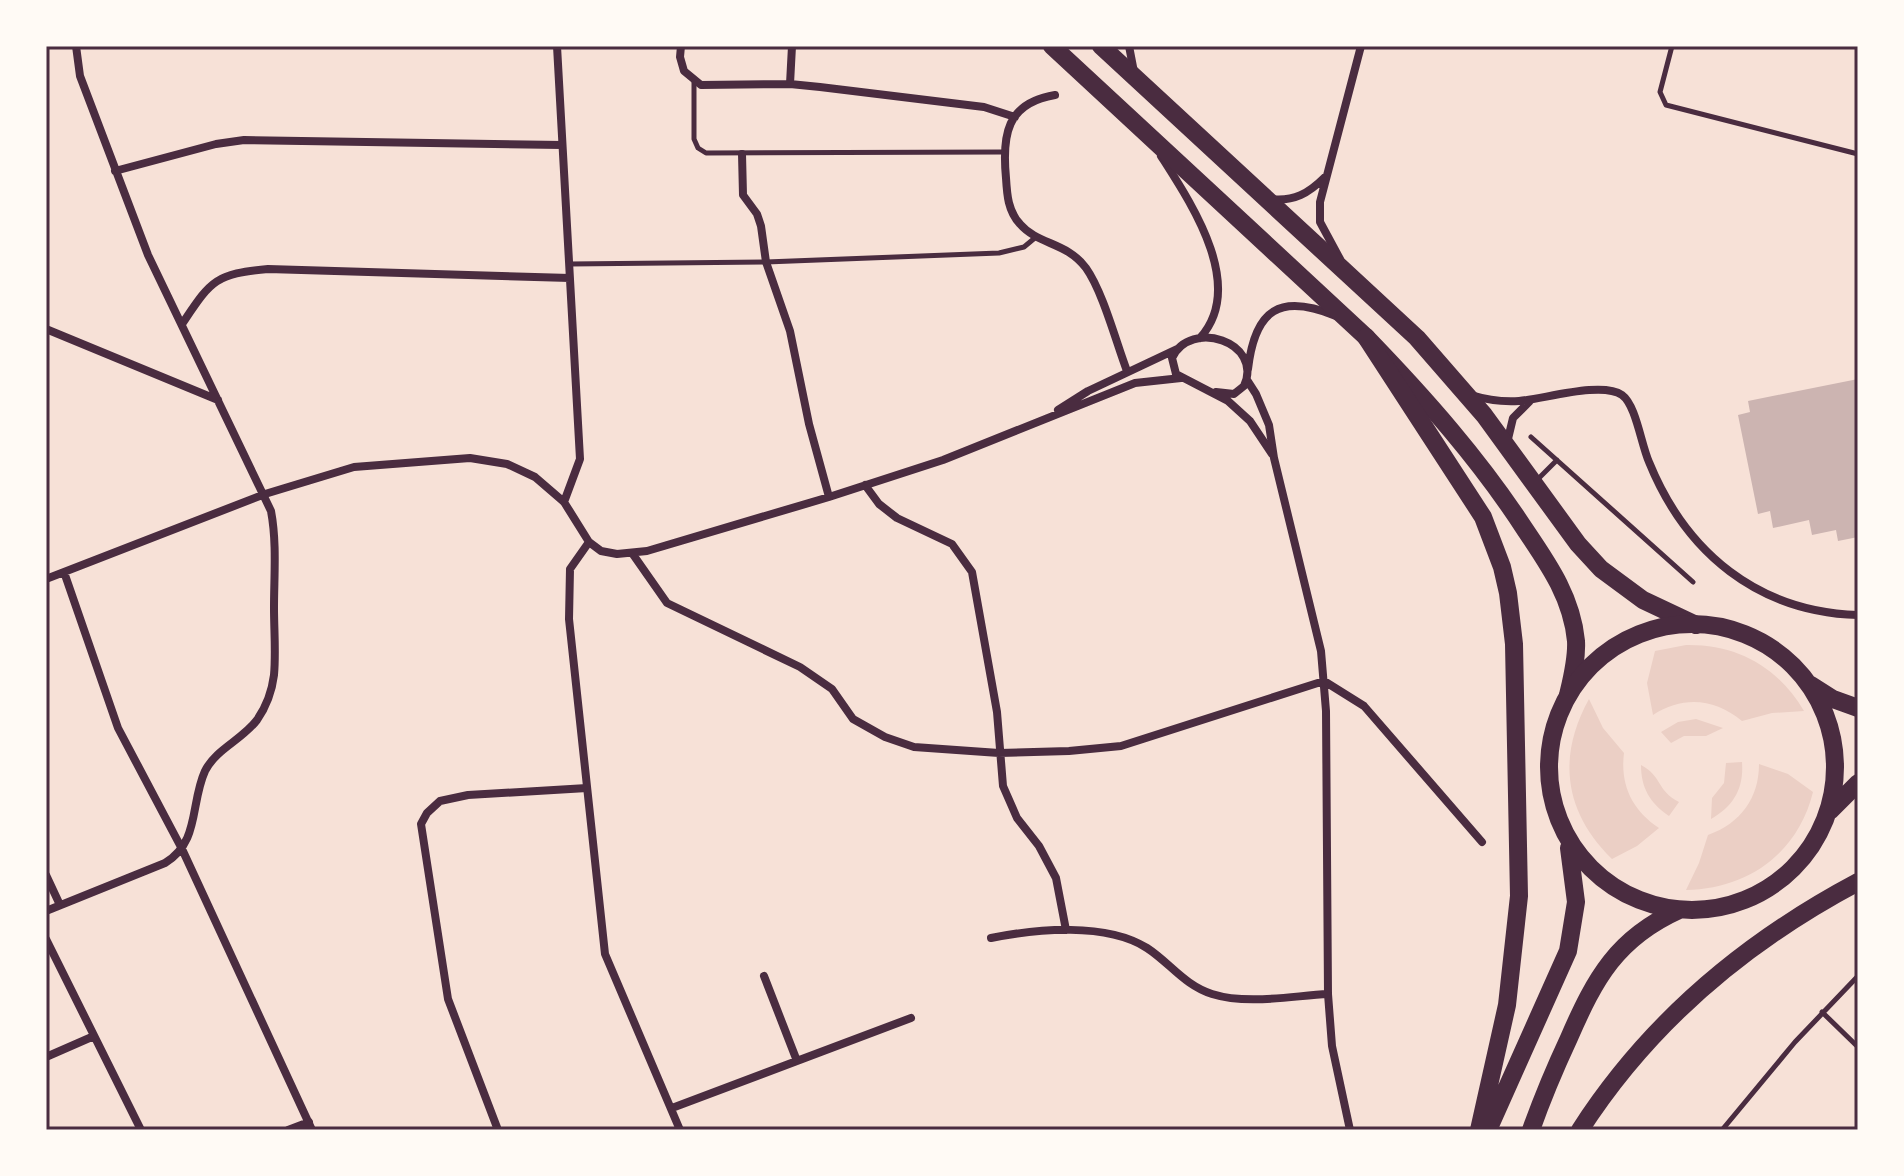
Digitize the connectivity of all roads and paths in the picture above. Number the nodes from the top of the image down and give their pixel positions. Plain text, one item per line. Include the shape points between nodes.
1 (76, 46) edge
2 (557, 46) edge
3 (681, 46) edge
4 (792, 46) edge
5 (1052, 46) edge
6 (1101, 46) edge
7 (1129, 46) edge
8 (1361, 46) edge
9 (1672, 46) edge
10 (1134, 76) junction
11 (694, 82) junction
12 (790, 84) junction
13 (1055, 95) dead end
14 (1015, 117) junction
15 (1148, 135) junction
16 (562, 145) junction
17 (1003, 152) junction
18 (742, 154) junction
19 (1858, 154) edge
20 (115, 171) junction
21 (1326, 177) junction
22 (1266, 198) junction
23 (1036, 237) junction
24 (766, 262) junction
25 (569, 264) junction
26 (1345, 272) junction
27 (570, 278) junction
28 (1348, 321) junction
29 (182, 324) junction
30 (46, 329) edge
31 (1366, 337) junction
32 (1200, 338) junction
33 (1178, 348) junction
34 (1127, 371) junction
35 (1247, 376) junction
36 (1181, 378) junction
37 (1216, 392) junction
38 (1467, 394) junction
39 (1534, 399) junction
40 (218, 400) junction
41 (1051, 415) junction
42 (1531, 437) dead end
43 (1507, 447) junction
44 (1274, 458) junction
45 (1557, 460) junction
46 (1533, 484) junction
47 (865, 485) junction
48 (265, 494) junction
49 (829, 497) junction
50 (564, 502) junction
51 (589, 542) junction
52 (632, 553) junction
53 (64, 572) junction
54 (46, 579) edge
55 (1693, 582) dead end
56 (1858, 615) edge
57 (1696, 625) junction
58 (1324, 681) junction
59 (1807, 682) junction
60 (1568, 695) junction
61 (1858, 708) edge
62 (999, 753) junction
63 (1858, 783) edge
64 (587, 788) junction
65 (1828, 813) junction
66 (1565, 834) junction
67 (1482, 842) dead end
68 (182, 849) junction
69 (46, 875) edge
70 (1858, 882) edge
71 (60, 905) junction
72 (1679, 910) junction
73 (46, 911) edge
74 (1066, 930) junction
75 (991, 938) dead end
76 (46, 939) edge
77 (764, 976) dead end
78 (1858, 976) edge
79 (1328, 994) junction
80 (1822, 1012) junction
81 (911, 1018) dead end
82 (94, 1036) junction
83 (1858, 1047) edge
84 (46, 1057) edge
85 (797, 1061) junction
86 (672, 1108) junction
87 (310, 1126) edge
88 (141, 1130) edge
89 (288, 1130) edge
90 (498, 1130) edge
91 (680, 1130) edge
92 (1350, 1130) edge
93 (1479, 1130) edge
94 (1488, 1130) edge
95 (1531, 1130) edge
96 (1580, 1130) edge
97 (1722, 1130) edge

1 - 20 street via 80,76
2 - 16 street
3 - 11 street via 681,64
4 - 12 street
5 - 15 main road
6 - 10 main road
7 - 10 street
8 - 21 street
9 - 19 lane via 1660,92 1666,105
10 - 22 main road
11 - 12 street
11 - 18 lane via 696,144 706,153
12 - 14 street via 984,107
13 - 14 street via 1028,104
14 - 17 street
15 - 28 main road
15 - 32 street via 1197,215 1214,265 1216,312
16 - 20 street via 258,139 216,144
16 - 25 street
17 - 18 lane
17 - 23 street via 1010,207 1020,225
18 - 24 street via 743,195 757,214
20 - 29 street
21 - 22 street via 1303,196
21 - 26 street via 1320,222
22 - 26 main road
23 - 24 lane via 1008,252
23 - 34 street via 1069,251 1086,269
24 - 25 lane
24 - 49 street via 790,331
25 - 27 street
26 - 38 main road via 1417,338
27 - 29 street via 236,272 206,288
27 - 50 street via 580,459
28 - 31 main road
28 - 35 street via 1302,305 1274,311 1254,333
29 - 40 street
30 - 40 street
31 - 60 main road via 1449,427 1555,573 1576,642
31 - 93 main road via 1483,517 1508,593 1514,644 1519,908 1507,1005
32 - 33 street
32 - 35 street via 1231,343 1241,353
33 - 34 street
33 - 36 street via 1172,364
34 - 41 street
35 - 37 street via 1234,394
35 - 44 street via 1264,409
36 - 37 street
36 - 41 street via 1135,383
37 - 44 street via 1250,421
38 - 39 street via 1500,401
38 - 43 main road
39 - 43 street via 1513,418
39 - 56 street via 1602,389 1623,396 1666,497 1721,565 1780,601
40 - 48 street
41 - 47 street via 970,450
42 - 45 lane
43 - 46 main road
44 - 58 street
45 - 46 lane
45 - 55 lane
46 - 57 main road via 1614,581
47 - 49 street
47 - 62 street via 888,511 943,537 967,561 976,583
48 - 50 street via 354,467 470,458 507,464 535,477
48 - 53 street
48 - 68 street via 275,539 271,690 249,729 206,769 191,834
49 - 52 street
50 - 51 street
51 - 52 street via 601,551
51 - 64 street via 570,569 569,619
52 - 62 street via 667,603 800,667 832,689 853,719 885,737 914,747
53 - 54 street
53 - 68 street via 118,728
57 - 59 main road via 1750,637 1782,656
57 - 60 main road via 1658,629 1622,642 1592,665
58 - 62 street via 1121,746
58 - 67 street via 1364,706
58 - 79 street
59 - 61 main road
59 - 65 main road via 1825,712 1834,745 1835,780
60 - 66 main road via 1554,728 1548,764 1552,800
62 - 74 street via 1008,803 1056,878
63 - 65 main road
64 - 86 street via 605,954
64 - 90 street via 440,801 421,824 448,999
65 - 72 main road via 1811,848 1770,887 1735,904
66 - 72 main road via 1586,863 1613,886 1645,902
66 - 94 main road via 1576,884 1568,951
68 - 71 street via 165,863
68 - 87 street
69 - 71 street
70 - 96 main road via 1794,917 1710,979 1637,1053
71 - 73 street
72 - 95 main road via 1636,935 1598,977
74 - 75 street
74 - 79 street via 1132,940 1185,981 1212,994
76 - 82 street
77 - 85 street
78 - 80 lane
79 - 92 street via 1332,1046
80 - 83 lane
80 - 97 lane
81 - 85 street
82 - 84 street
82 - 88 street
85 - 86 street
86 - 91 street
87 - 89 street

